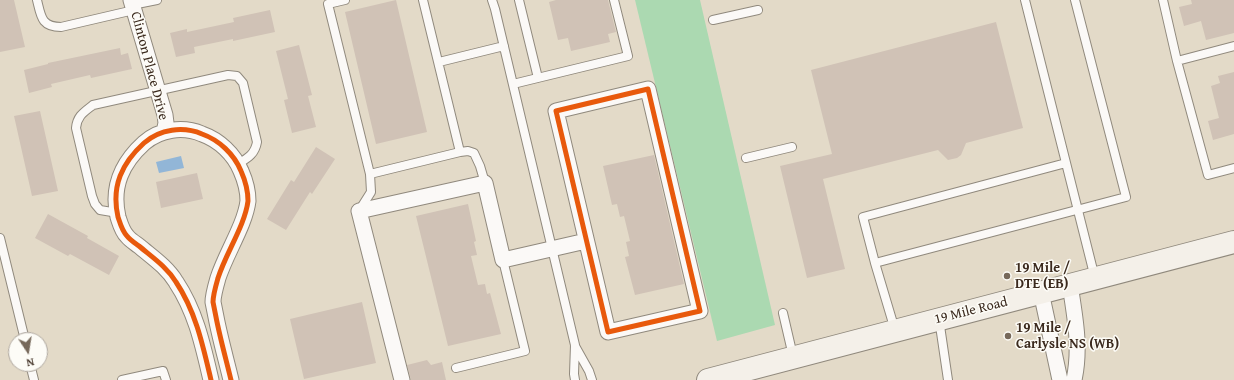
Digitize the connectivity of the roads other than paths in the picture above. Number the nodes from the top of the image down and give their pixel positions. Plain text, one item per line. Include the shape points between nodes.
1 (37, 0) edge
2 (157, 0) edge
3 (345, 0) edge
4 (423, 0) edge
5 (492, 0) edge
6 (519, 0) edge
7 (614, 0) edge
8 (1025, 0) edge
9 (1075, 0) edge
10 (1163, 0) edge
11 (328, 2) edge
12 (132, 5) edge
13 (758, 10) dead end
14 (713, 20) dead end
15 (504, 46) junction
16 (1234, 46) edge
17 (1178, 61) junction
18 (439, 62) junction
19 (538, 78) junction
20 (513, 84) junction
21 (158, 91) junction
22 (164, 132) junction
23 (792, 147) dead end
24 (460, 152) junction
25 (746, 158) dead end
26 (238, 164) junction
27 (1066, 164) junction
28 (1234, 168) edge
29 (370, 174) junction
30 (485, 183) junction
31 (1078, 210) junction
32 (359, 212) junction
33 (118, 213) junction
34 (0, 238) edge
35 (586, 241) junction
36 (1234, 242) edge
37 (552, 248) junction
38 (503, 260) junction
39 (875, 263) junction
40 (1095, 278) junction
41 (1070, 285) junction
42 (1041, 292) junction
43 (783, 313) dead end
44 (939, 318) junction
45 (895, 330) junction
46 (23, 332) edge
47 (575, 346) junction
48 (794, 357) junction
49 (456, 368) dead end
50 (122, 380) edge
51 (166, 380) edge
52 (211, 380) edge
53 (231, 380) edge
54 (402, 380) edge
55 (576, 380) edge
56 (592, 380) edge
57 (708, 380) edge
58 (948, 380) edge
59 (1060, 380) edge
60 (1074, 380) edge

1 - 12 lane via 44,22 54,27
2 - 12 lane
3 - 11 lane
4 - 18 lane
5 - 15 lane
6 - 19 lane
7 - 19 lane via 628,56
8 - 27 lane
9 - 31 lane via 1126,197
10 - 17 lane
11 - 29 lane
12 - 21 street, Clinton Place Drive
13 - 14 lane
15 - 18 lane
15 - 20 lane
16 - 17 lane
17 - 28 lane via 1208,175
18 - 24 lane
19 - 20 lane
20 - 37 lane
21 - 22 street, Clinton Place Drive via 165,115
21 - 26 lane via 228,75 237,76 243,83 257,142 256,150 251,157
21 - 33 lane via 93,106 77,120 76,128 95,204 100,210
22 - 26 street, Clinton Place Drive via 186,129 203,134 225,148
22 - 33 street, Clinton Place Drive via 149,139 129,160 121,174 116,189 115,202
23 - 25 lane
24 - 29 lane
24 - 30 lane via 468,151 474,154
26 - 53 street, Clinton Place Drive via 247,187 248,200 244,219 223,262 213,302
27 - 31 lane
27 - 39 lane via 863,218
29 - 32 lane via 371,192
30 - 32 street
30 - 38 street
31 - 39 lane
31 - 40 lane
32 - 54 street
33 - 52 street, Clinton Place Drive via 127,236 167,270 177,282 192,310
34 - 46 lane
35 - 35 street via 556,111 648,89 700,311 608,332
35 - 37 street
36 - 40 street, 19 Mile Road
37 - 38 street
37 - 47 lane
38 - 49 lane via 525,351
39 - 45 lane
40 - 41 street, 19 Mile Road
41 - 42 street, 19 Mile Road
41 - 60 street via 1078,343
42 - 44 street, 19 Mile Road
42 - 59 street
43 - 48 lane
44 - 45 street, 19 Mile Road
44 - 58 lane
45 - 48 street, 19 Mile Road
47 - 55 lane
47 - 56 lane
48 - 57 street, 19 Mile Road
50 - 51 lane via 163,371

